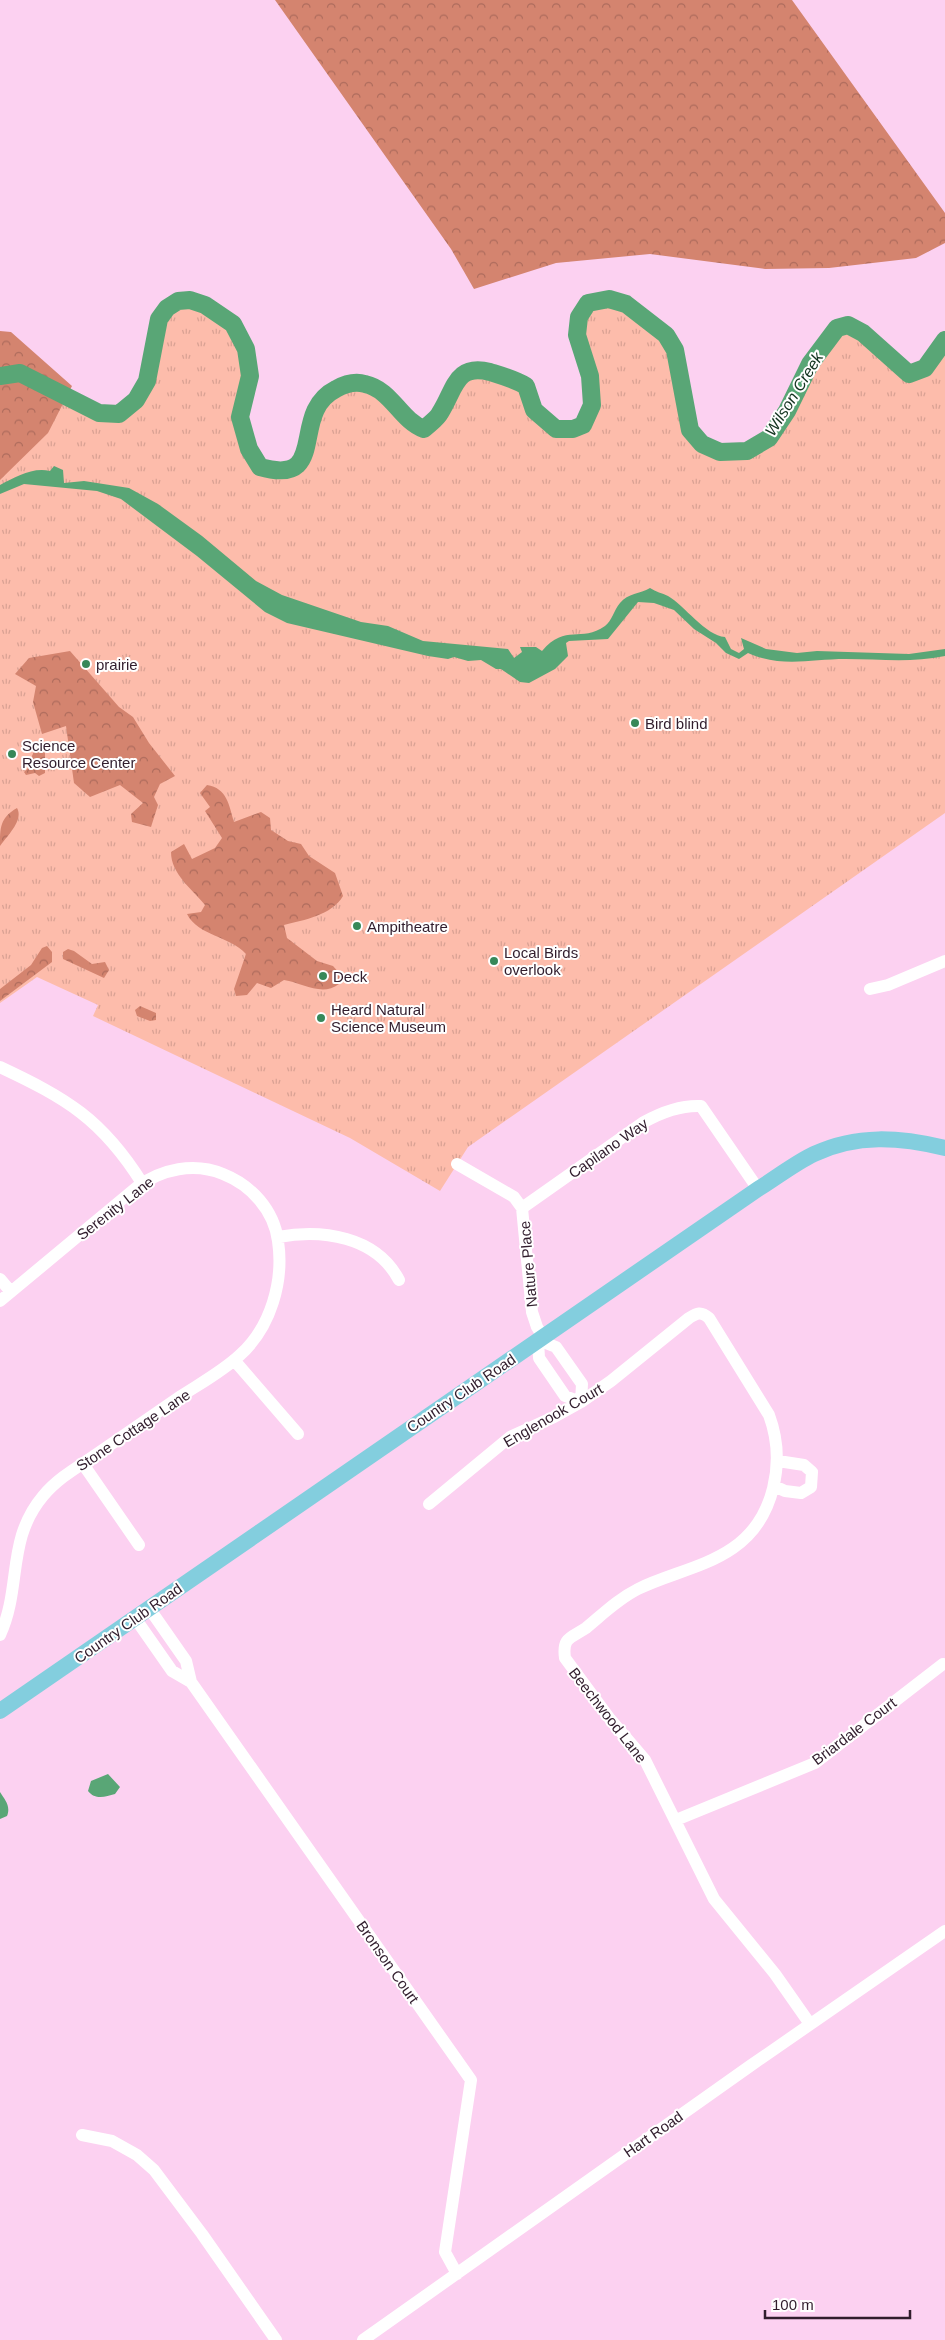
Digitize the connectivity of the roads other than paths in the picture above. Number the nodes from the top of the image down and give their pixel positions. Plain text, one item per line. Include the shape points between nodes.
1 (945, 962) edge
2 (870, 989) dead end
3 (0, 1067) edge
4 (945, 1148) edge
5 (457, 1164) dead end
6 (142, 1183) junction
7 (758, 1189) junction
8 (522, 1208) junction
9 (278, 1237) junction
10 (0, 1279) edge
11 (399, 1280) dead end
12 (11, 1292) junction
13 (0, 1301) edge
14 (704, 1314) joint
15 (540, 1339) junction
16 (234, 1360) junction
17 (581, 1402) junction
18 (298, 1434) dead end
19 (778, 1460) junction
20 (83, 1464) junction
21 (774, 1486) junction
22 (429, 1504) dead end
23 (139, 1545) dead end
24 (149, 1608) junction
25 (135, 1618) junction
26 (0, 1635) edge
27 (942, 1664) dead end
28 (190, 1682) junction
29 (0, 1711) edge
30 (676, 1820) junction
31 (945, 1931) edge
32 (810, 2024) junction
33 (82, 2136) dead end
34 (457, 2274) junction
35 (276, 2340) edge
36 (364, 2340) edge

1 - 2 street
3 - 6 street via 57,1095 86,1115 114,1143
4 - 7 main road, Country Club Road via 894,1138 852,1140 813,1154
5 - 8 street, Nature Place via 514,1197
6 - 9 street, Serenity Lane via 162,1173 186,1168 227,1176 242,1184 260,1201
6 - 12 street, Serenity Lane
7 - 8 street, Capilano Way via 701,1106 677,1108 644,1122
7 - 15 main road, Country Club Road
8 - 15 street, Nature Place via 532,1312
9 - 11 street via 318,1233 347,1239 384,1259
9 - 16 street, Stone Cottage Lane via 280,1270 272,1306 252,1342
10 - 12 street
12 - 13 street, Serenity Lane
14 - 17 street, Englenook Court via 697,1313 673,1328
14 - 19 street, Beechwood Lane via 769,1415 774,1427
15 - 17 street via 556,1348 582,1384
15 - 17 street, Nature Place via 539,1358 565,1396
15 - 24 main road, Country Club Road
16 - 18 street
16 - 20 street, Stone Cottage Lane
17 - 22 street, Englenook Court via 510,1437
19 - 21 street, Beechwood Lane
19 - 21 street via 804,1465 812,1472 811,1487 801,1494
20 - 23 street
20 - 26 street, Stone Cottage Lane via 47,1492 27,1521 18,1546 11,1602
21 - 30 street, Beechwood Lane via 772,1497 758,1522 734,1548 636,1590 567,1639 564,1648 565,1658 583,1684 645,1760
24 - 25 main road, Country Club Road
24 - 28 street, Bronson Court via 186,1661
25 - 28 street, Bronson Court via 172,1671
25 - 29 main road, Country Club Road
27 - 30 street, Briardale Court via 815,1763
28 - 34 street, Bronson Court via 471,2080 446,2252
30 - 32 street, Beechwood Lane via 714,1899 775,1974
31 - 32 street, Hart Road
32 - 34 street, Hart Road
33 - 35 street via 112,2141 137,2155 154,2170
34 - 36 street, Hart Road

